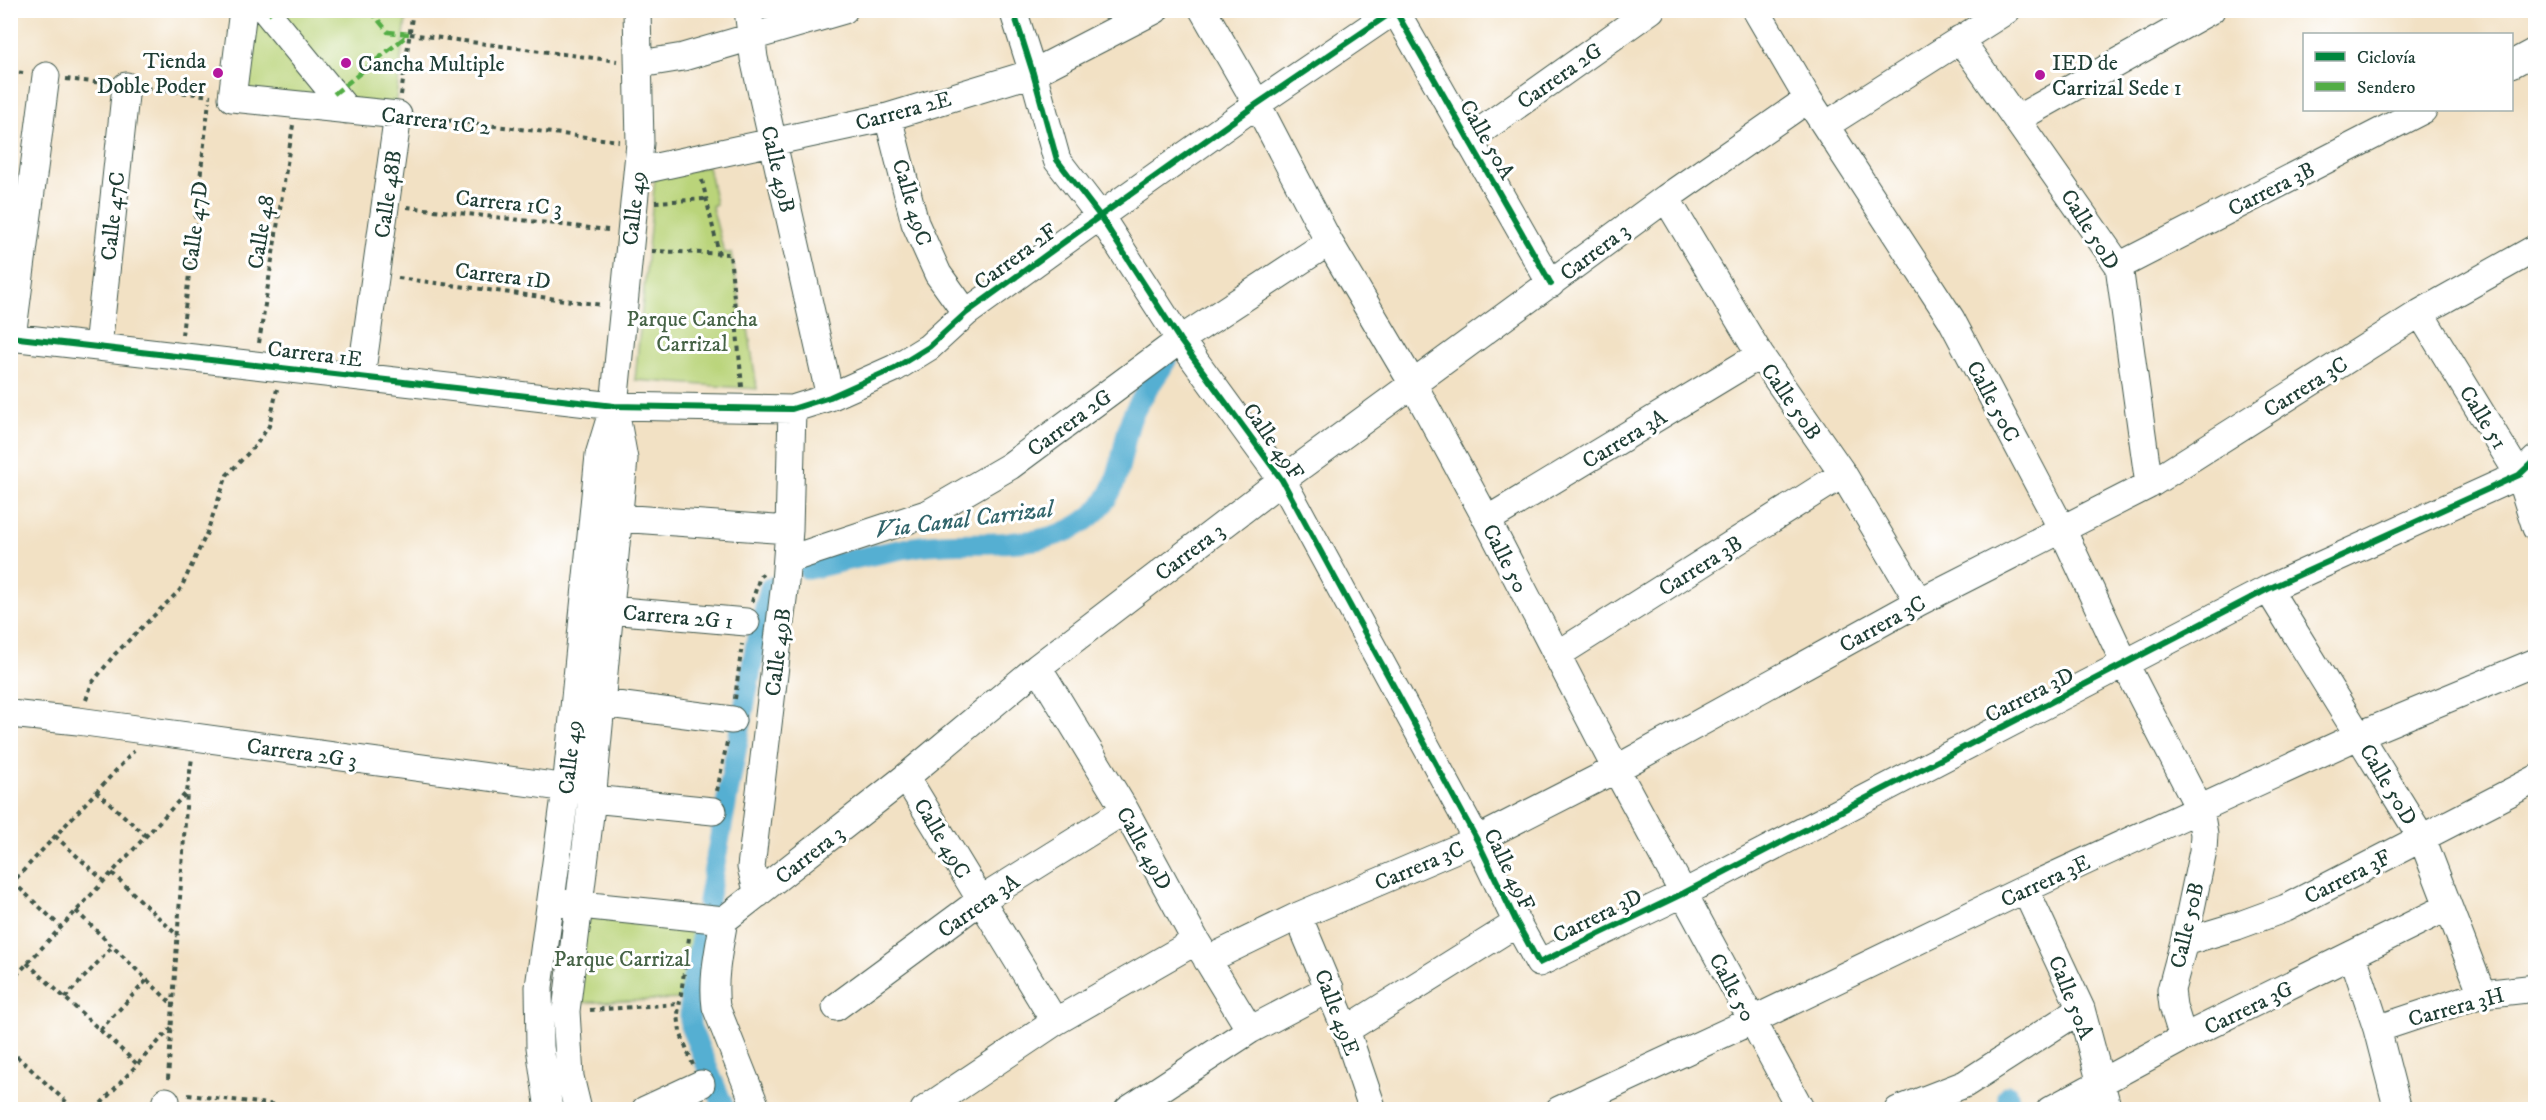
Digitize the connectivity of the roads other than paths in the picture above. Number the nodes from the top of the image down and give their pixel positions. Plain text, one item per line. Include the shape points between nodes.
1 (243, 10) edge
2 (265, 10) edge
3 (637, 10) edge
4 (843, 10) edge
5 (1013, 10) edge
6 (1155, 10) edge
7 (1203, 10) edge
8 (1395, 10) edge
9 (1651, 10) edge
10 (1756, 10) edge
11 (2007, 10) edge
12 (2211, 10) edge
13 (750, 24) edge
14 (1960, 39) junction
15 (2535, 51) edge
16 (2513, 63) edge
17 (640, 64) junction
18 (1034, 73) junction
19 (46, 76) dead end
20 (126, 86) dead end
21 (1808, 99) junction
22 (1257, 104) junction
23 (347, 110) junction
24 (2421, 111) edge
25 (398, 115) joint
26 (888, 117) junction
27 (2017, 119) junction
28 (1826, 125) junction
29 (772, 140) junction
30 (1468, 140) junction
31 (638, 171) junction
32 (1666, 198) junction
33 (1100, 216) junction
34 (1329, 242) junction
35 (2535, 248) edge
36 (2119, 266) junction
37 (1551, 284) junction
38 (966, 313) junction
39 (2420, 313) junction
40 (11, 337) edge
41 (1180, 340) junction
42 (98, 346) junction
43 (1760, 355) junction
44 (361, 377) junction
45 (1413, 384) junction
46 (830, 397) junction
47 (614, 406) junction
48 (792, 409) junction
49 (2527, 467) edge
50 (1843, 474) junction
51 (1282, 480) junction
52 (2149, 485) junction
53 (618, 518) junction
54 (1487, 520) junction
55 (2535, 528) edge
56 (2062, 529) junction
57 (789, 530) junction
58 (787, 560) junction
59 (2268, 589) junction
60 (1919, 602) junction
61 (610, 610) junction
62 (746, 622) road end
63 (1557, 656) junction
64 (2535, 663) edge
65 (2125, 664) junction
66 (1038, 667) junction
67 (601, 703) junction
68 (10, 714) edge
69 (732, 720) road end
70 (2360, 735) junction
71 (1616, 769) junction
72 (906, 777) junction
73 (2535, 779) edge
74 (566, 789) junction
75 (592, 795) junction
76 (1125, 810) junction
77 (2200, 810) junction
78 (713, 811) road end
79 (2422, 838) junction
80 (1477, 840) junction
81 (2025, 889) junction
82 (1684, 893) junction
83 (758, 894) junction
84 (981, 900) junction
85 (552, 902) junction
86 (579, 904) junction
87 (2448, 907) junction
88 (1298, 916) junction
89 (724, 920) junction
90 (1516, 923) junction
91 (2184, 942) junction
92 (1202, 950) junction
93 (2353, 956) junction
94 (1539, 963) joint
95 (2535, 987) edge
96 (1330, 988) junction
97 (2482, 994) junction
98 (836, 1007) dead end
99 (2081, 1009) junction
100 (1751, 1021) junction
101 (1055, 1022) junction
102 (2377, 1029) junction
103 (1250, 1030) junction
104 (1346, 1030) junction
105 (2183, 1038) junction
106 (2102, 1081) junction
107 (701, 1084) road end
108 (549, 1110) edge
109 (578, 1110) edge
110 (645, 1110) edge
111 (757, 1110) edge
112 (924, 1110) edge
113 (1128, 1110) edge
114 (1373, 1110) edge
115 (1559, 1110) edge
116 (1801, 1110) edge
117 (1898, 1110) edge
118 (2050, 1110) edge
119 (2108, 1110) edge
120 (2398, 1110) edge

1 - 23 street, Carrera 1C 2 via 221,97
2 - 23 street
3 - 17 street, Calle 49
4 - 13 street
5 - 18 street, Calle 49F
6 - 18 street, Carrera 2E
7 - 22 street, Calle 50
8 - 22 street, Carrera 2F
8 - 30 street, Calle 50A
9 - 30 street, Carrera 2G
10 - 21 street, Calle 50C
11 - 14 street
12 - 27 street
13 - 17 street via 683,57
13 - 29 street, Calle 49B
14 - 27 street, Calle 50D
14 - 28 street
15 - 16 street
17 - 31 street, Calle 49
18 - 26 street, Carrera 2E
18 - 33 street, Calle 49F via 1057,160
19 - 40 street
20 - 42 street, Calle 47C
21 - 28 street, Calle 50C
21 - 32 street, Carrera 3
22 - 33 street, Carrera 2F
22 - 34 street, Calle 50
23 - 25 street, Carrera 1C 2
24 - 36 street, Carrera 3B
25 - 44 street, Calle 48B
26 - 29 street, Carrera 2E
26 - 38 street, Calle 49C via 915,223 938,274
27 - 36 street, Calle 50D
28 - 56 street, Calle 50C via 1951,319
29 - 31 street, Carrera 2E
29 - 46 street, Calle 49B
30 - 37 street, Calle 50A
31 - 47 street, Calle 49
32 - 37 street, Carrera 3
32 - 43 street, Calle 50B
33 - 38 street, Carrera 2F
33 - 41 street, Calle 49F
34 - 41 street, Carrera 2G
34 - 45 street, Calle 50
35 - 39 street, Carrera 3C
36 - 52 street, Calle 50D
37 - 45 street, Carrera 3
38 - 46 street, Carrera 2F via 929,346 895,368
39 - 49 street, Calle 51
39 - 52 street, Carrera 3C
40 - 42 street, Carrera 1E
41 - 51 street, Calle 49F
41 - 58 street, Carrera 2G via 1010,466 929,513
42 - 44 street, Carrera 1E
43 - 50 street, Calle 50B
43 - 54 street, Carrera 3A
44 - 47 street, Carrera 1E
45 - 51 street, Carrera 3
45 - 54 street, Calle 50
46 - 48 street, Carrera 2F
47 - 48 street, Carrera 2F
47 - 53 street, Calle 49 via 624,459
47 - 74 street, Calle 49 via 599,456
48 - 57 street, Calle 49B
49 - 55 street, Calle 51
49 - 59 street, Carrera 3D
50 - 60 street, Calle 50B
50 - 63 street, Carrera 3B
51 - 66 street, Carrera 3
51 - 80 street, Calle 49F
52 - 56 street, Carrera 3C
53 - 57 street
53 - 61 street, Calle 49
54 - 63 street, Calle 50
56 - 60 street, Carrera 3C
56 - 65 street, Calle 50C
57 - 58 street, Calle 49B
58 - 83 street, Calle 49B via 751,867
59 - 65 street, Carrera 3D
59 - 70 street, Calle 50D
60 - 71 street, Carrera 3C
61 - 62 street, Carrera 2G 1
61 - 67 street, Calle 49
63 - 71 street, Calle 50
64 - 70 street, Carrera 3E
65 - 77 street, Calle 50C
65 - 82 street, Carrera 3D
66 - 72 street, Carrera 3
66 - 76 street, Calle 49D
67 - 69 street
67 - 75 street, Calle 49
68 - 74 street, Carrera 2G 3
70 - 77 street, Carrera 3E
70 - 79 street, Calle 50D
71 - 80 street, Carrera 3C
71 - 82 street, Calle 50
72 - 83 street, Carrera 3
72 - 84 street, Calle 49C
73 - 79 street, Carrera 3F
74 - 75 street, Carrera 2G 3
74 - 85 street, Calle 49
75 - 78 street, Carrera 2G 3
75 - 86 street, Calle 49
76 - 84 street, Carrera 3A
76 - 92 street, Calle 49D
77 - 81 street, Carrera 3E
77 - 91 street, Calle 50B via 2203,852
79 - 87 street, Calle 50D
79 - 91 street, Carrera 3F via 2286,908
80 - 88 street, Carrera 3C
80 - 90 street, Calle 49F
81 - 99 street, Calle 50A
81 - 100 street, Carrera 3E
82 - 94 street, Carrera 3D
82 - 100 street, Calle 50
83 - 89 street, Carrera 3
84 - 98 street, Carrera 3A
84 - 101 street, Calle 49C
85 - 86 street
85 - 108 street, Calle 49 via 539,987 540,1047
86 - 89 street
86 - 109 street, Calle 49 via 566,1011 570,1077
87 - 93 street, Carrera 3G
87 - 97 street, Calle 50D
88 - 92 street, Carrera 3C
88 - 96 street, Calle 49E
89 - 111 street via 715,973 716,1007
90 - 94 street, Calle 49F
90 - 104 street, Carrera 3D
91 - 105 street, Calle 50B via 2171,990
92 - 101 street, Carrera 3C
92 - 103 street, Calle 49D
93 - 102 street
93 - 105 street, Carrera 3G
95 - 97 street, Carrera 3H
96 - 103 street
96 - 104 street, Calle 49E
97 - 102 street, Carrera 3H
99 - 106 street, Calle 50A
99 - 117 street via 1965,1084
100 - 115 street, Carrera 3E
100 - 116 street, Calle 50
101 - 112 street, Carrera 3C
102 - 120 street
103 - 113 street
104 - 114 street, Calle 49E
105 - 106 street, Carrera 3G
106 - 118 street, Carrera 3G
106 - 119 street, Calle 50A
107 - 110 street

